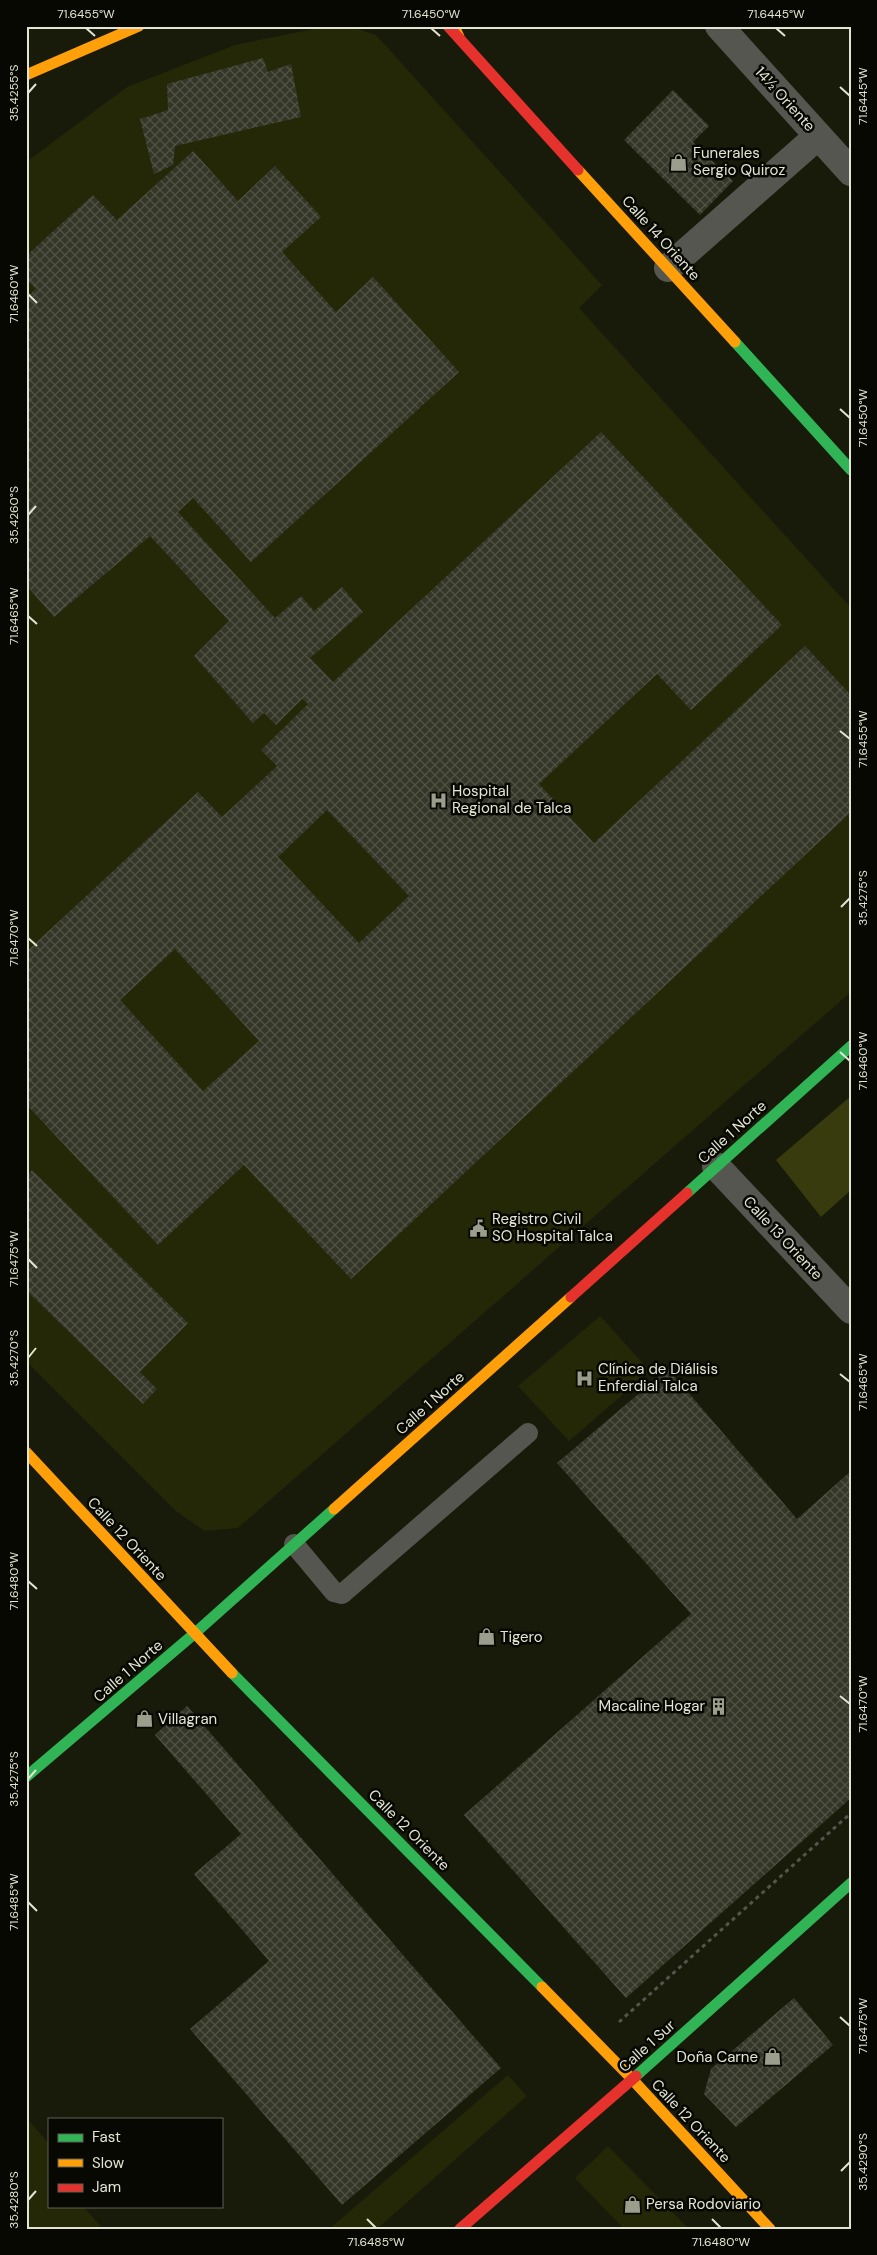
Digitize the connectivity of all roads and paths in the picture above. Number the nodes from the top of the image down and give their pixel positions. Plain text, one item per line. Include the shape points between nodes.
1 (139, 26) edge
2 (448, 26) edge
3 (454, 26) edge
4 (719, 26) edge
5 (458, 38) junction
6 (26, 75) edge
7 (818, 136) junction
8 (851, 172) edge
9 (668, 268) junction
10 (851, 470) edge
11 (851, 1046) edge
12 (716, 1166) junction
13 (851, 1310) edge
14 (528, 1433) dead end
15 (26, 1452) edge
16 (294, 1544) junction
17 (194, 1634) junction
18 (26, 1777) edge
19 (851, 1813) edge
20 (851, 1883) edge
21 (596, 2042) junction
22 (632, 2079) junction
23 (460, 2229) edge
24 (770, 2229) edge

1 - 6 street
2 - 5 street, Calle 14 Oriente
3 - 5 street
4 - 7 street, 14½ Oriente
5 - 9 street, Calle 14 Oriente
7 - 8 street, 14½ Oriente
7 - 9 street
9 - 10 street, Calle 14 Oriente
11 - 12 street, Calle 1 Norte
12 - 13 street, Calle 13 Oriente
12 - 16 street, Calle 1 Norte
14 - 16 lane via 342,1594 334,1592
15 - 17 street, Calle 12 Oriente
16 - 17 street, Calle 1 Norte
17 - 18 street, Calle 1 Norte
17 - 21 street, Calle 12 Oriente
19 - 21 path
20 - 22 street, Calle 1 Sur
21 - 22 street, Calle 12 Oriente
22 - 23 street, Calle 1 Sur
22 - 24 street, Calle 12 Oriente

